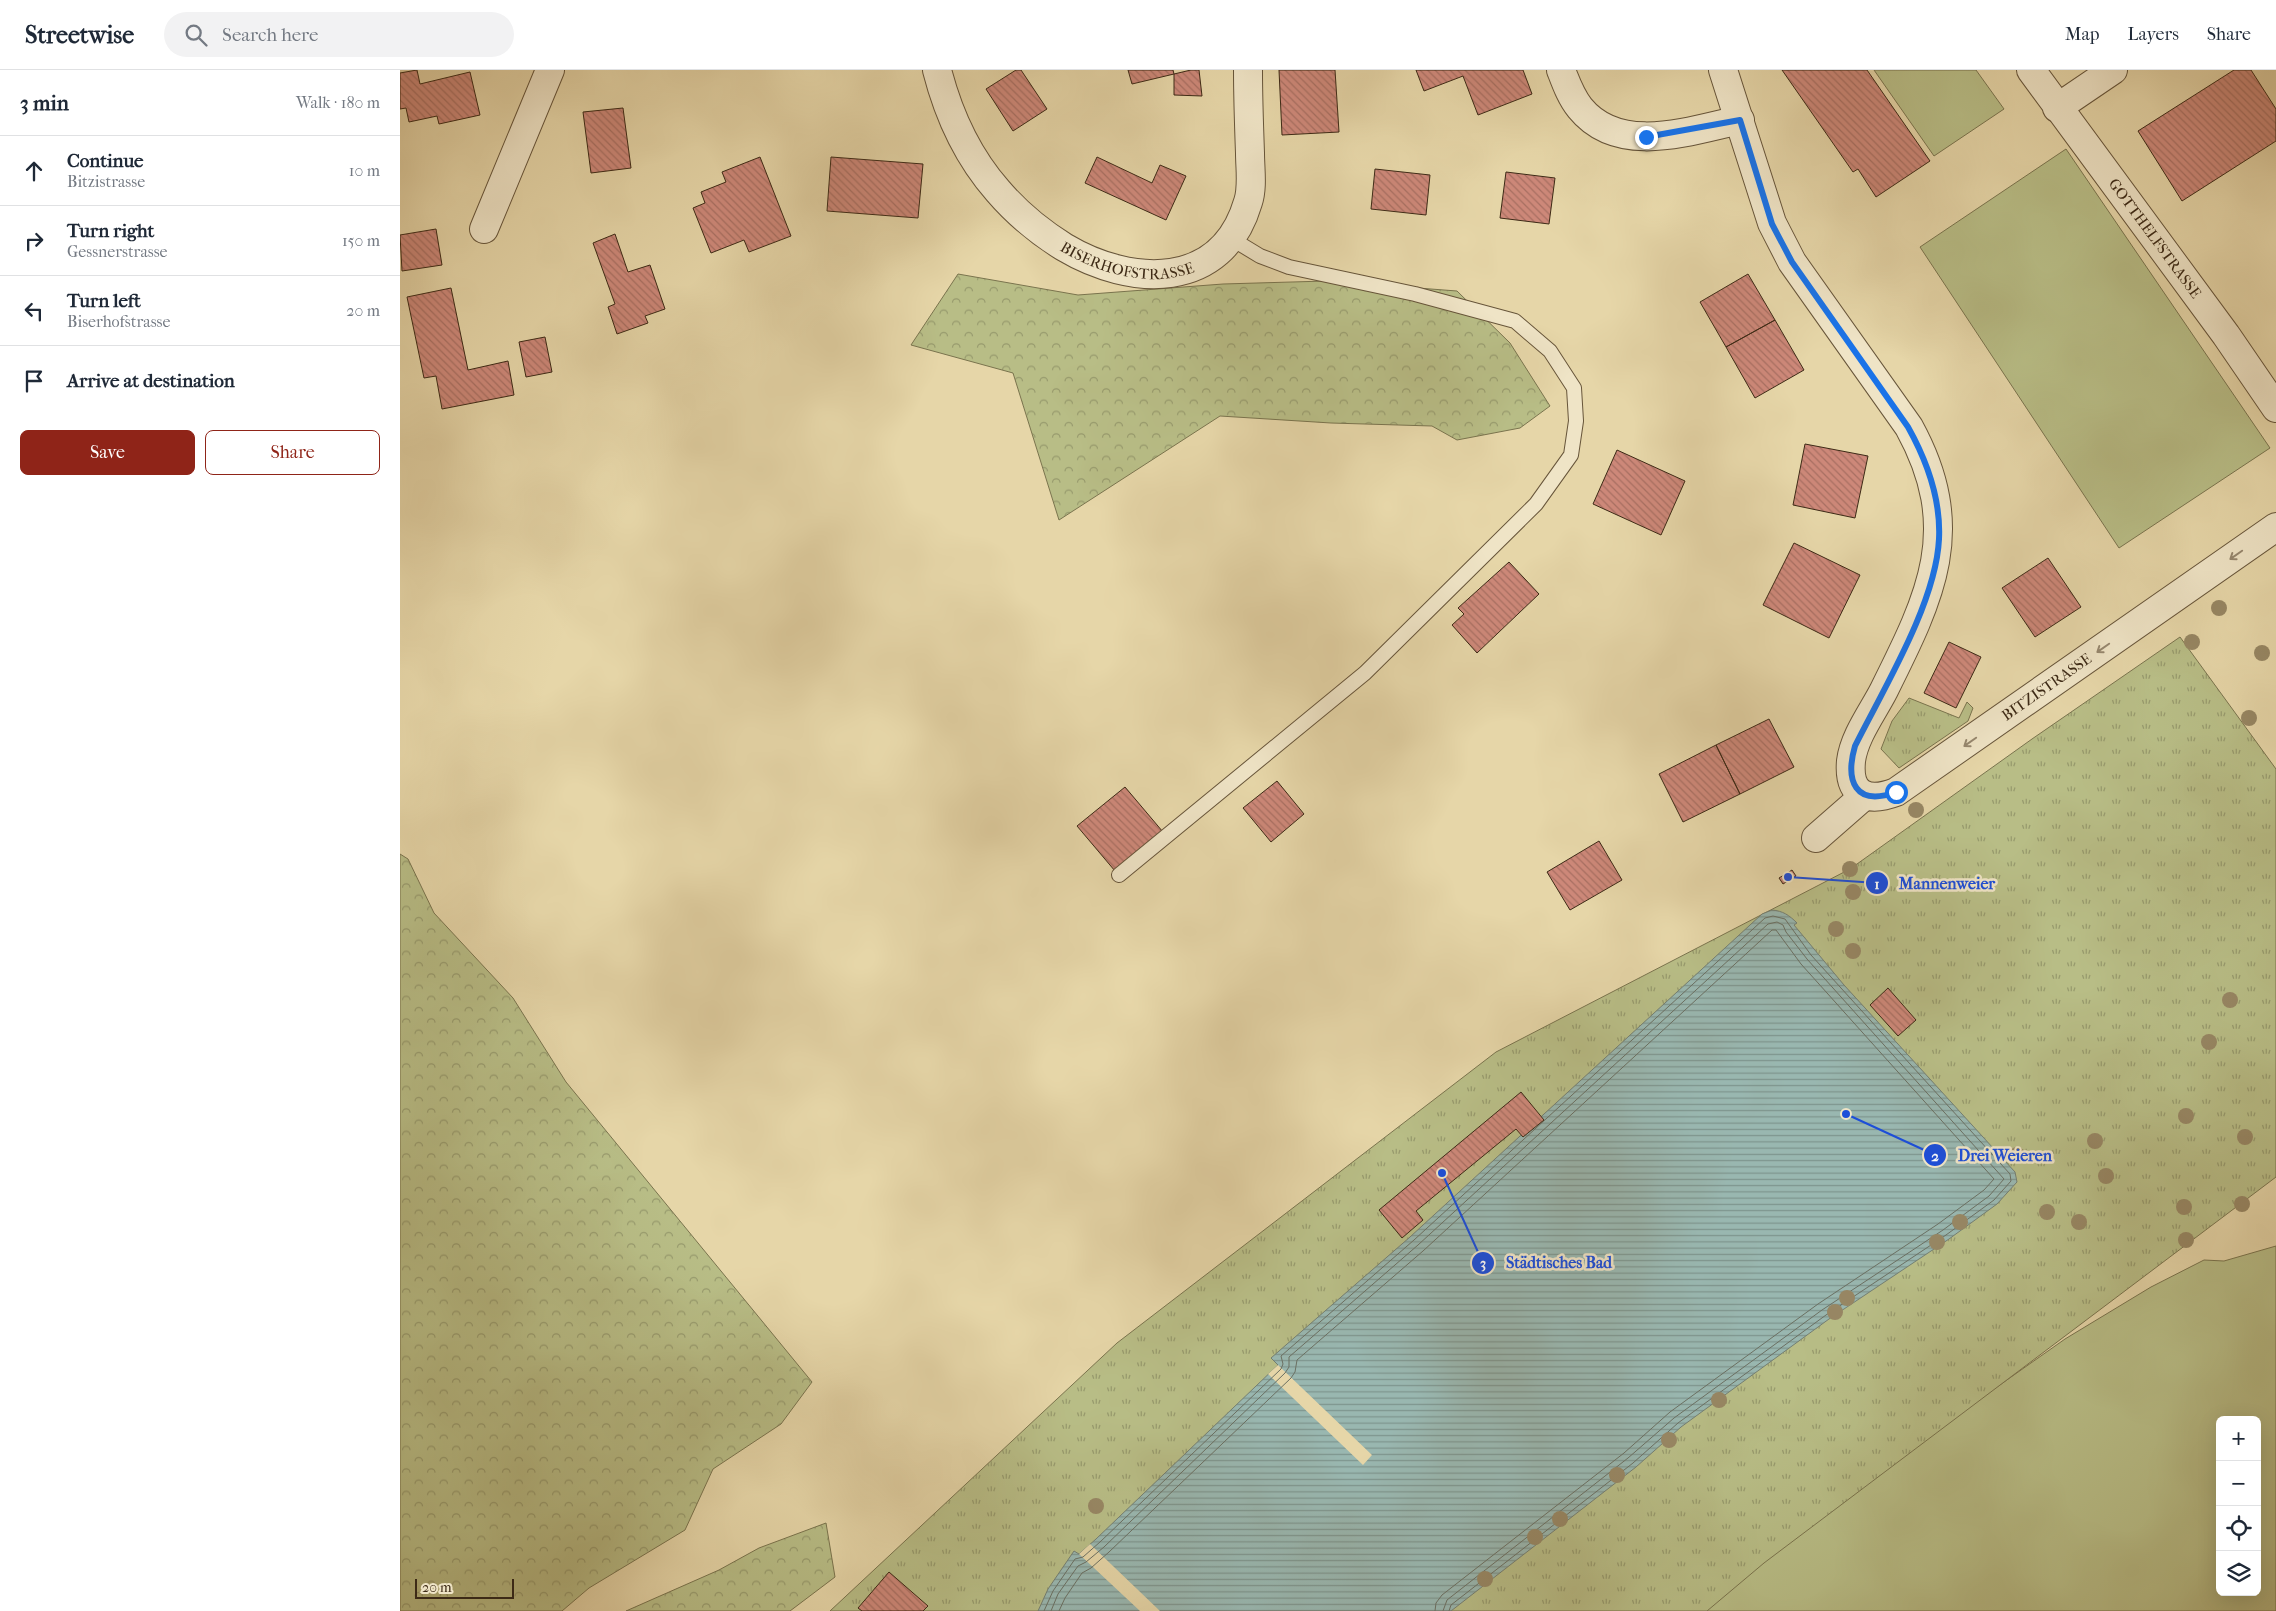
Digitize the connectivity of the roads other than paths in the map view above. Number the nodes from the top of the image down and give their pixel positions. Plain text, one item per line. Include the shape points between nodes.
1 (550, 70) edge
2 (937, 70) edge
3 (1248, 70) edge
4 (1561, 70) edge
5 (1723, 70) edge
6 (2031, 70) edge
7 (2113, 70) edge
8 (2057, 108) junction
9 (1740, 120) junction
10 (484, 230) dead end
11 (1232, 238) junction
12 (2276, 408) edge
13 (2276, 527) edge
14 (1864, 796) junction
15 (1816, 838) dead end
16 (1119, 875) dead end

1 - 10 street
2 - 11 street, BISERHOFSTRASSE via 957,128 977,164 1022,216 1065,247 1104,264 1135,273 1154,274 1198,266 1219,252
3 - 11 street, BISERHOFSTRASSE via 1251,182 1249,201
4 - 9 street via 1579,106 1589,118 1610,130 1646,137
5 - 9 street
6 - 8 street, GOTTHELFSTRASSE
7 - 8 street
8 - 12 street, GOTTHELFSTRASSE via 2226,335
9 - 14 street via 1776,231 1792,262 1908,427 1922,451 1934,486 1939,539 1928,589 1908,641 1855,746 1852,759 1852,782
11 - 16 lane via 1260,256 1289,267 1515,320 1550,351 1574,388 1576,421 1571,455 1536,504 1365,673
13 -> 14 street, BITZISTRASSE via 1909,784 1886,796
14 - 15 street

